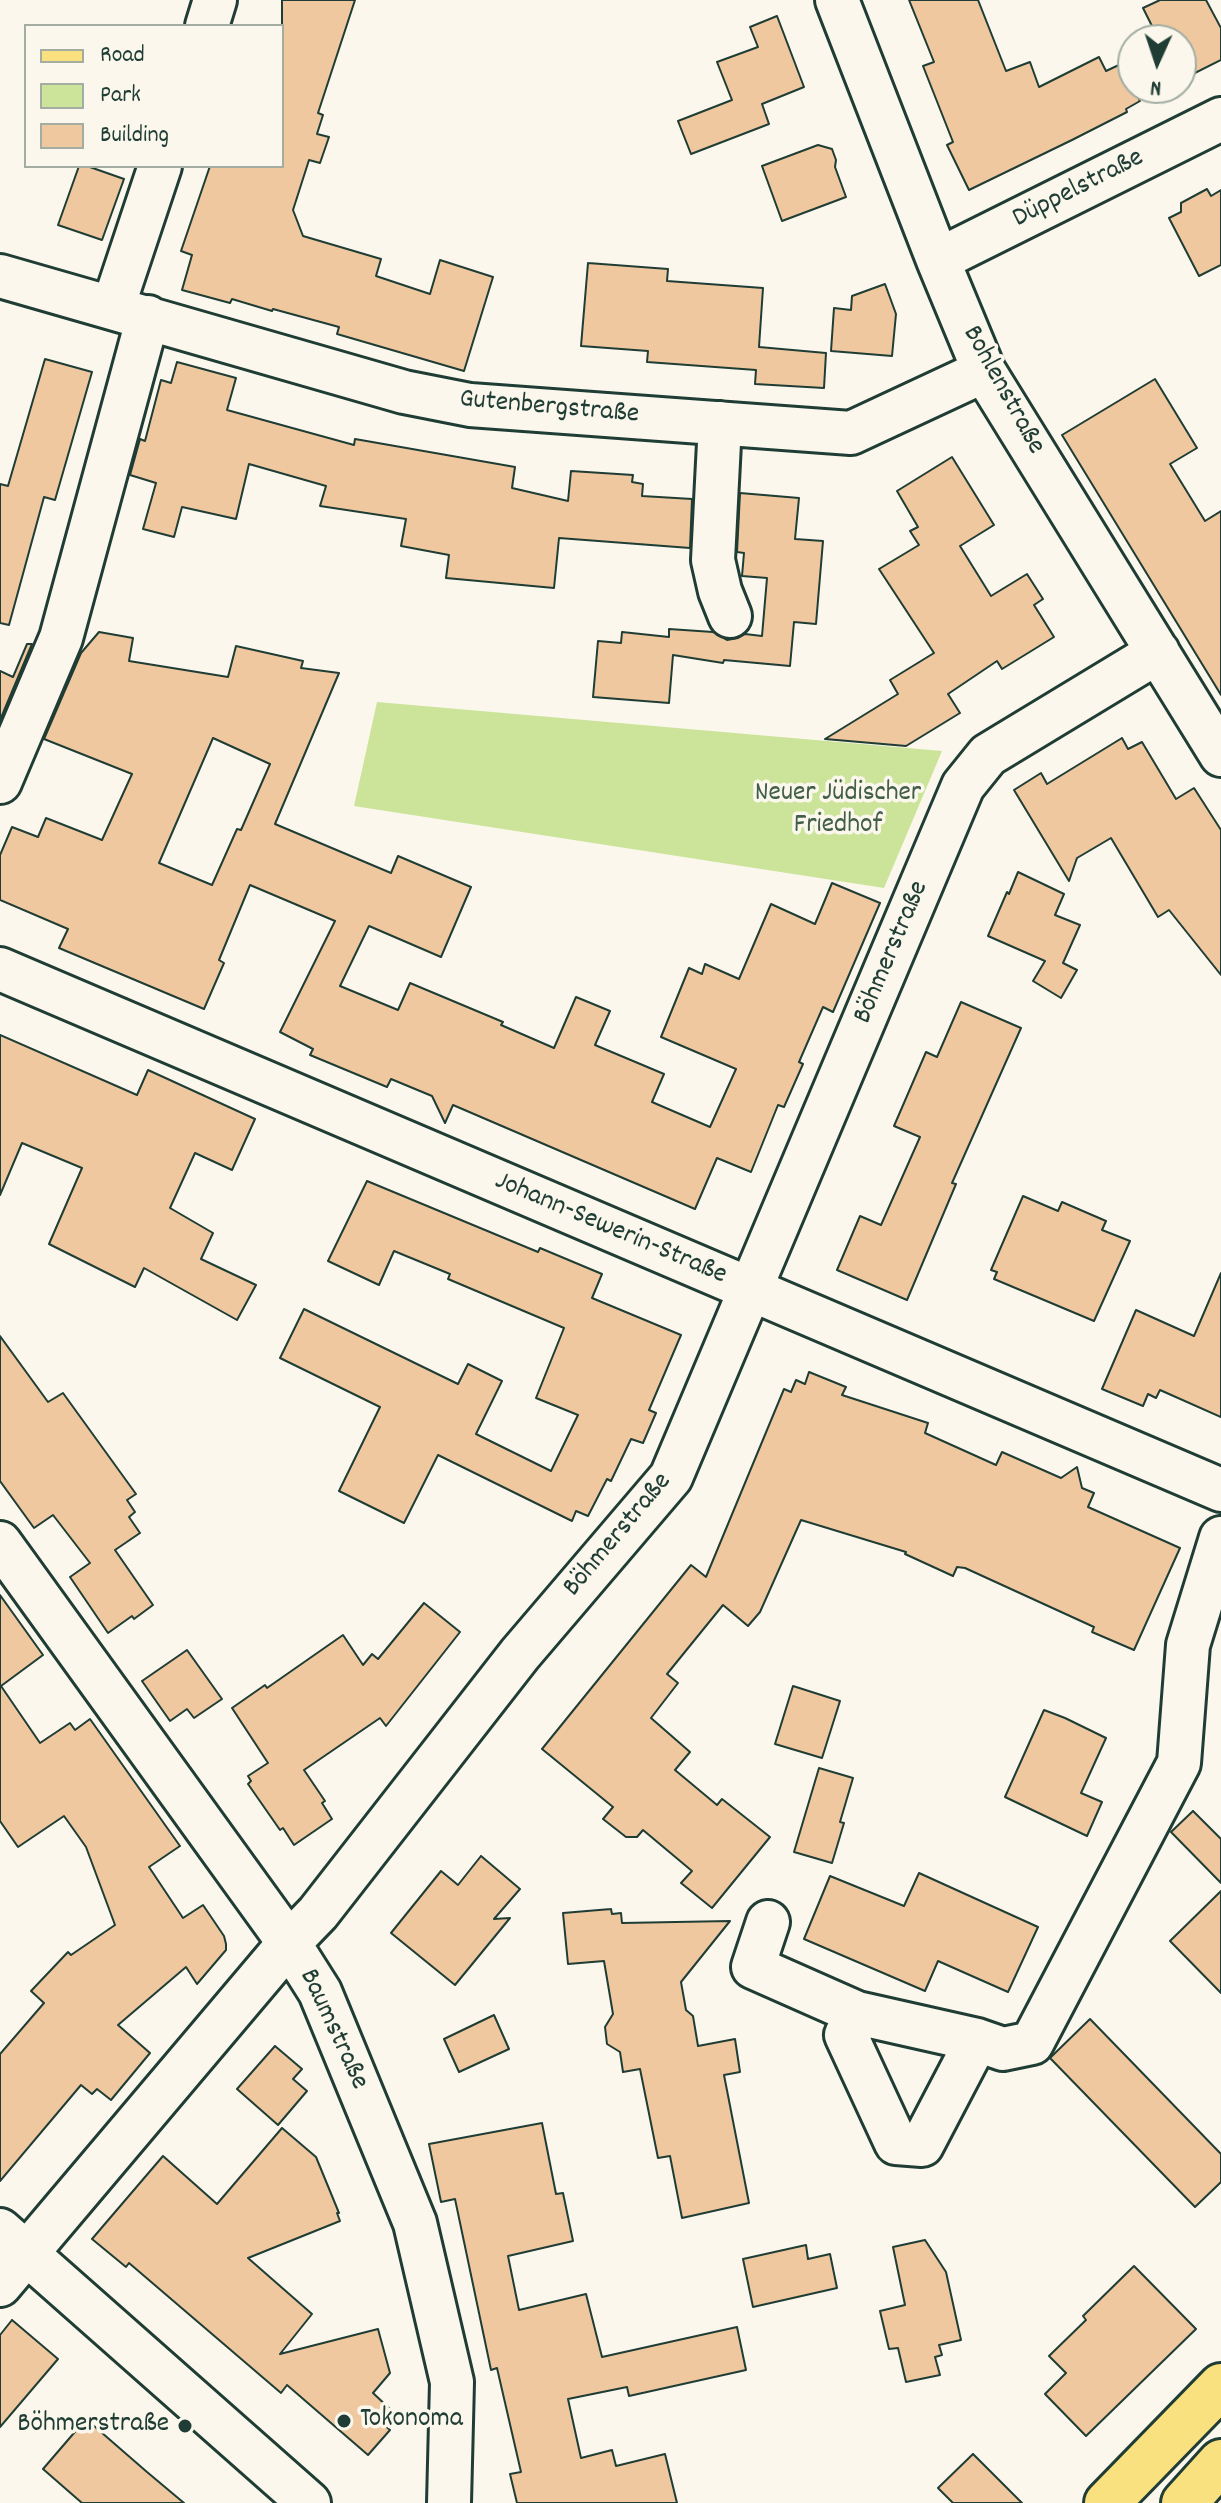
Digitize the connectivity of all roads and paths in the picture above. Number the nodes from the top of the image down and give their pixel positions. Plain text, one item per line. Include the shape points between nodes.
1 (215, 0) edge
2 (837, 0) edge
3 (208, 24) edge
4 (1221, 119) edge
5 (160, 168) edge
6 (938, 260) junction
7 (0, 276) edge
8 (131, 312) junction
9 (984, 371) junction
10 (720, 423) junction
11 (730, 616) dead end
12 (1158, 652) junction
13 (1221, 755) edge
14 (0, 782) edge
15 (0, 969) edge
16 (749, 1290) junction
17 (1221, 1490) edge
18 (1221, 1538) edge
19 (0, 1543) edge
20 (768, 1922) dead end
21 (289, 1943) junction
22 (857, 2013) junction
23 (977, 2040) junction
24 (14, 2241) edge
25 (0, 2285) edge
26 (1221, 2386) edge
27 (1221, 2462) edge
28 (301, 2499) edge
29 (449, 2503) edge
30 (1107, 2503) edge
31 (1184, 2503) edge

1 - 3 street
2 - 6 street, Bohlenstraße
4 - 6 street, Düppelstraße
5 - 8 street
6 - 9 street, Bohlenstraße
7 - 8 street, Gutenbergstraße
8 - 10 street, Gutenbergstraße via 404,392 470,405
8 - 14 street via 61,638
9 - 10 street, Gutenbergstraße via 851,433
9 - 12 street, Bohlenstraße
10 - 11 street via 713,560
12 - 13 street, Bohlenstraße
12 - 16 street, Böhmerstraße via 988,755 963,786
15 - 16 street, Johann-Sewerin-Straße
16 - 17 street, Johann-Sewerin-Straße
16 - 21 street, Böhmerstraße via 671,1477 520,1654
18 - 23 street via 1188,1645 1179,1763 1032,2043 1003,2049
19 - 21 street, Baumstraße
20 - 22 street via 753,1967
21 - 24 street, Böhmerstraße
21 - 29 street, Baumstraße via 320,1992 415,2223 452,2382
22 - 23 street
22 - 23 street via 846,2035 896,2143 922,2145
24 - 25 street, Böhmerstraße
24 - 28 street
26 - 30 main road
27 - 31 main road

